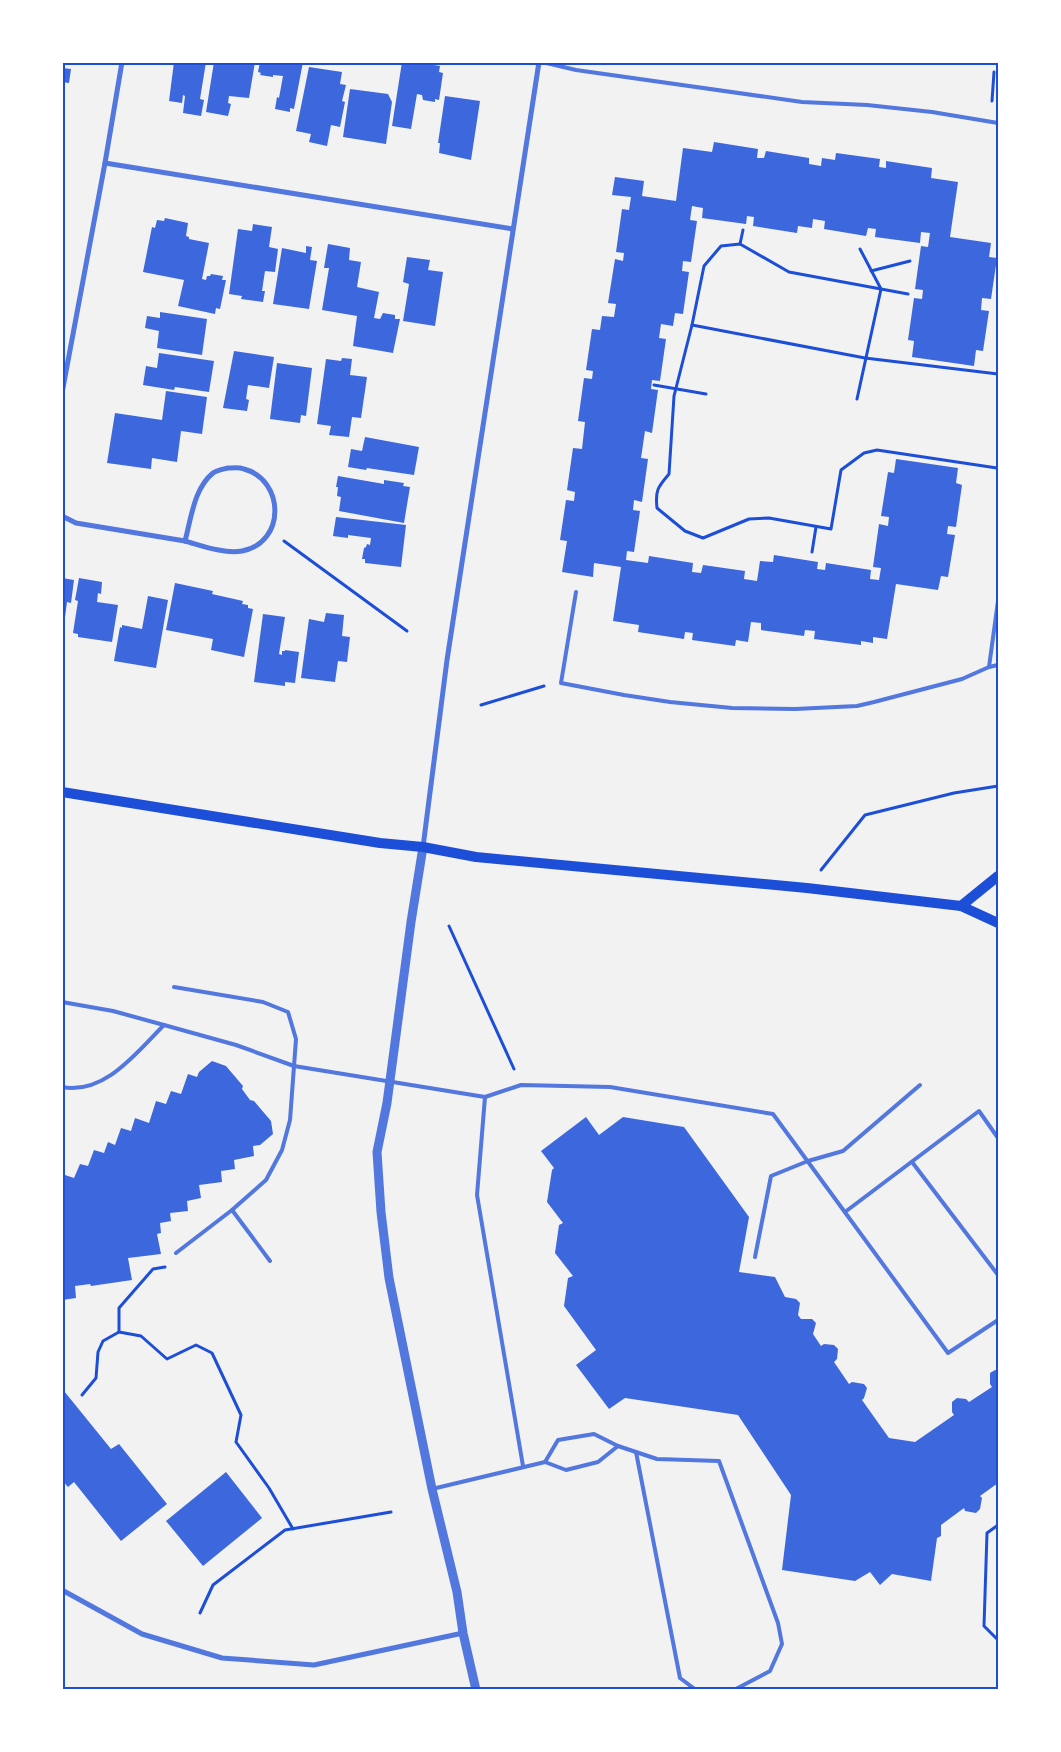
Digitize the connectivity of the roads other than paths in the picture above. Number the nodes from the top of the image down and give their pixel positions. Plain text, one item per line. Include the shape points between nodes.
1 (122, 62) edge
2 (540, 62) edge
3 (998, 123) edge
4 (105, 164) junction
5 (513, 229) junction
6 (62, 393) edge
7 (62, 516) edge
8 (185, 541) junction
9 (576, 592) dead end
10 (998, 602) edge
11 (998, 666) edge
12 (989, 667) junction
13 (62, 792) edge
14 (423, 847) junction
15 (998, 876) edge
16 (962, 906) junction
17 (998, 923) edge
18 (174, 986) dead end
19 (62, 1002) edge
20 (164, 1025) junction
21 (294, 1066) junction
22 (390, 1081) junction
23 (920, 1086) dead end
24 (62, 1087) edge
25 (485, 1096) junction
26 (998, 1138) edge
27 (808, 1161) junction
28 (912, 1162) junction
29 (232, 1210) junction
30 (845, 1212) junction
31 (176, 1253) dead end
32 (755, 1257) dead end
33 (270, 1261) dead end
34 (998, 1275) edge
35 (998, 1320) edge
36 (618, 1446) junction
37 (636, 1452) junction
38 (544, 1462) junction
39 (523, 1466) junction
40 (432, 1489) junction
41 (62, 1590) edge
42 (463, 1633) junction
43 (476, 1690) edge
44 (696, 1690) edge
45 (734, 1690) edge

1 - 4 street
2 - 3 lane via 802,102 867,105
2 - 5 street
4 - 5 street
4 - 6 street
5 - 14 street via 447,660
7 - 8 street via 76,523
8 - 8 street via 197,498 214,472 242,468 267,483 274,496 276,510 270,530 256,546 231,552
9 - 12 lane via 561,683 624,695 748,709 857,706 962,679
10 - 12 lane
11 - 12 lane
13 - 14 main road via 380,843
14 - 16 main road via 476,857
14 - 22 street
15 - 16 main road
16 - 17 main road
18 - 21 lane via 263,1002 288,1012 296,1040
19 - 20 lane
20 - 21 lane via 236,1045
20 - 24 lane via 120,1068 98,1083 71,1089
21 - 22 lane
21 - 29 lane via 290,1120 282,1150 266,1180
22 - 25 lane
22 - 40 street via 377,1152 381,1212 389,1278
23 - 27 lane via 843,1151
25 - 27 lane via 521,1086 610,1087 773,1114
25 - 39 lane via 477,1195
26 - 28 lane via 979,1111
27 - 30 lane
27 - 32 lane via 770,1176
28 - 30 lane
28 - 34 lane
29 - 31 lane
29 - 33 lane
30 - 35 lane via 948,1353
36 - 37 lane
36 - 38 lane via 598,1462 566,1470
36 - 38 lane via 594,1434 558,1440
37 - 44 lane via 680,1678
37 - 45 lane via 657,1459 719,1461 778,1623 782,1644 770,1671
38 - 39 lane
39 - 40 lane
40 - 42 street
41 - 42 street via 142,1634 222,1658 314,1665
42 - 43 street

